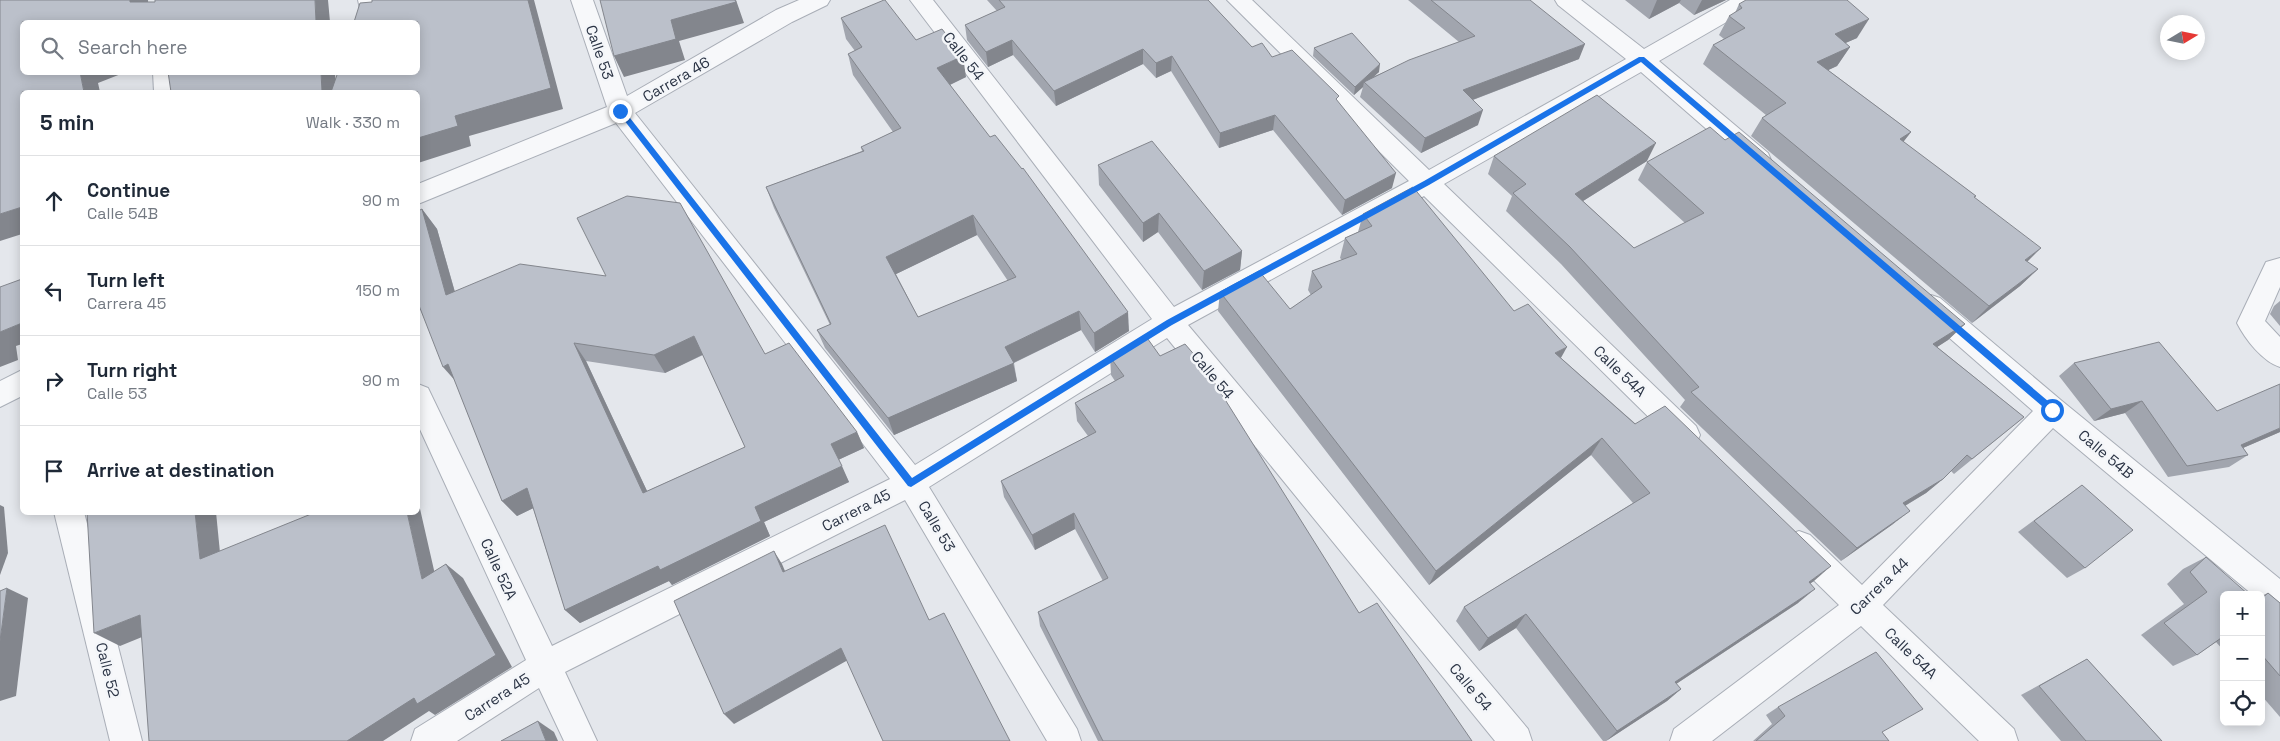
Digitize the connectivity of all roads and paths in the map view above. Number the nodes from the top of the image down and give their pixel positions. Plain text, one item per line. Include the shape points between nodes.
1 (369, 0) edge
2 (582, 0) edge
3 (819, 0) edge
4 (921, 0) edge
5 (1238, 0) edge
6 (1566, 0) edge
7 (1748, 0) edge
8 (781, 8) edge
9 (374, 20) edge
10 (1641, 59) junction
11 (165, 75) edge
12 (166, 90) edge
13 (620, 111) junction
14 (1776, 174) edge
15 (1426, 183) junction
16 (420, 193) edge
17 (2280, 268) edge
18 (1910, 288) edge
19 (1170, 322) junction
20 (2280, 356) edge
21 (20, 383) edge
22 (0, 395) edge
23 (420, 400) edge
24 (2052, 410) junction
25 (1705, 453) edge
26 (911, 483) junction
27 (70, 515) edge
28 (1783, 529) edge
29 (2280, 598) edge
30 (1862, 606) junction
31 (545, 666) junction
32 (126, 741) edge
33 (427, 741) edge
34 (581, 741) edge
35 (1065, 741) edge
36 (1516, 741) edge
37 (1686, 741) edge
38 (2002, 741) edge

1 - 9 street
2 - 13 street, Calle 53
3 - 8 street, Carrera 46
4 - 19 street, Calle 54
5 - 15 street, Calle 54A
6 - 10 street
7 - 10 street, Carrera 45
8 - 13 street, Carrera 46
10 - 14 street
10 - 15 street, Carrera 45
11 - 12 street
13 - 16 street, Carrera 46
13 - 26 street, Calle 53
15 - 19 street, Carrera 45
15 - 25 street, Calle 54A
17 - 20 street via 2275,269 2250,323
18 - 24 street, Calle 54B
19 - 26 street, Carrera 45
19 - 36 street, Calle 54
21 - 22 street
23 - 31 street, Calle 52A
24 - 29 street, Calle 54B
24 - 30 street, Carrera 44
26 - 31 street, Carrera 45
26 - 35 street, Calle 53
27 - 32 street, Calle 52
28 - 30 street, Calle 54A
30 - 37 street, Carrera 44
30 - 38 street, Calle 54A
31 - 33 street, Carrera 45
31 - 34 street, Calle 52A

